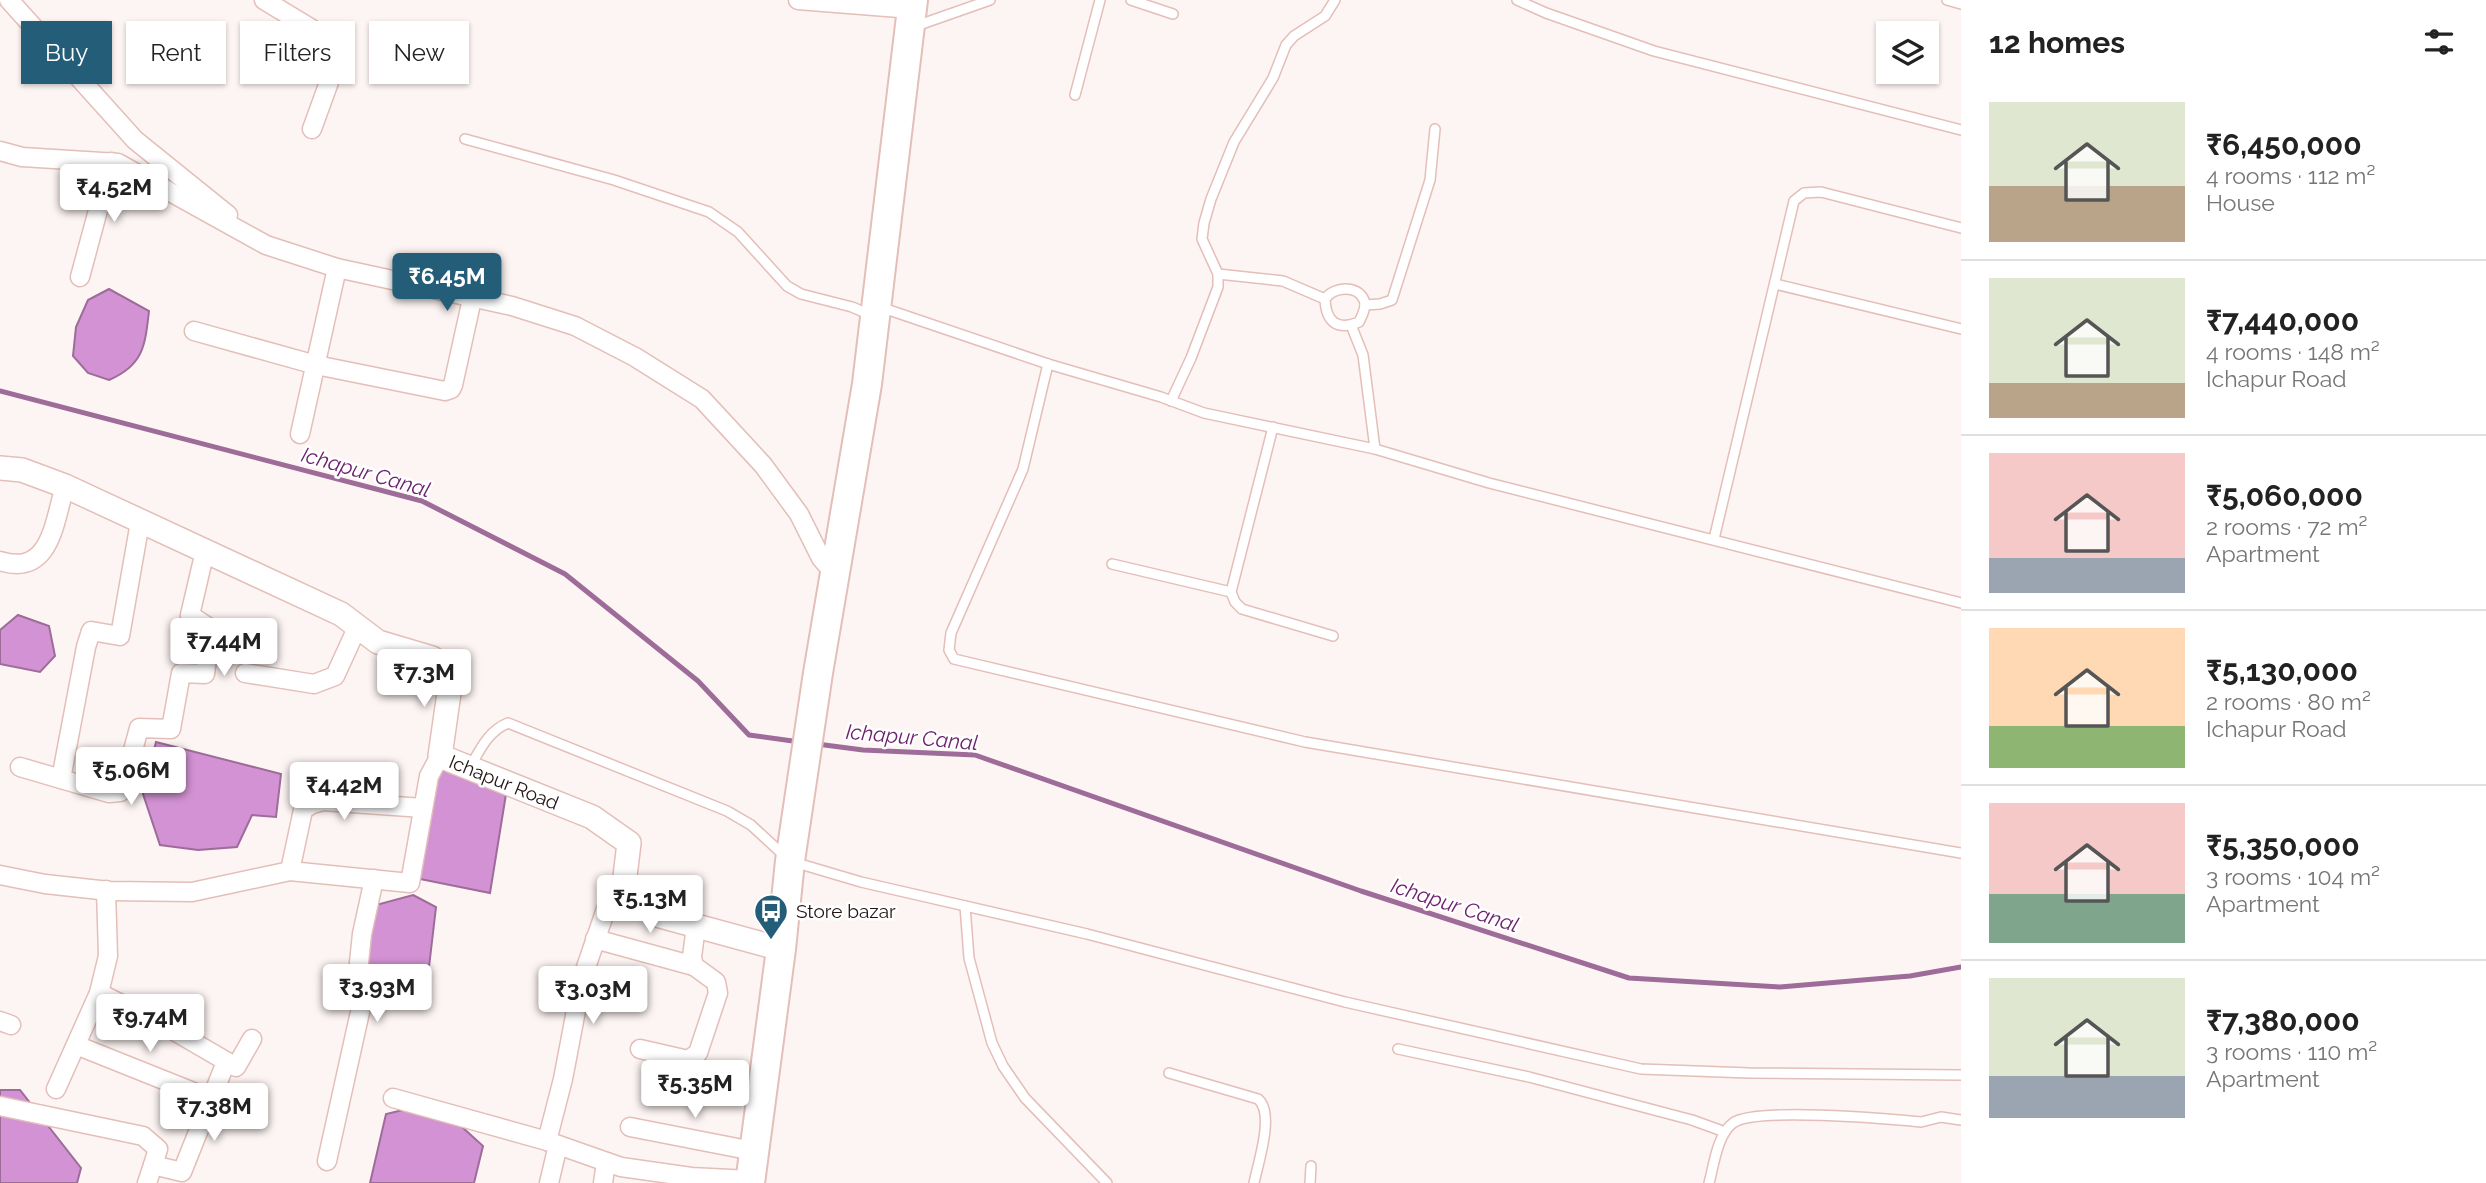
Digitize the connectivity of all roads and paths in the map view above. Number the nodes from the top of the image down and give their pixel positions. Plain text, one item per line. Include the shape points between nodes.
1 (9, 0) edge
2 (264, 0) edge
3 (798, 0) edge
4 (990, 0) edge
5 (1100, 0) edge
6 (1131, 0) edge
7 (1335, 0) edge
8 (1517, 0) edge
9 (1947, 0) edge
10 (871, 3) edge
11 (1961, 4) edge
12 (912, 12) edge
13 (1173, 14) dead end
14 (1075, 94) dead end
15 (312, 129) dead end
16 (1435, 129) dead end
17 (1961, 130) edge
18 (465, 139) dead end
19 (0, 150) edge
20 (111, 162) junction
21 (1961, 228) edge
22 (266, 245) junction
23 (337, 268) junction
24 (1218, 274) junction
25 (80, 277) dead end
26 (1774, 284) junction
27 (472, 299) junction
28 (1325, 299) junction
29 (1365, 305) junction
30 (875, 311) junction
31 (1351, 325) junction
32 (1961, 329) edge
33 (194, 331) dead end
34 (1048, 364) junction
35 (316, 365) junction
36 (1171, 401) junction
37 (1273, 427) junction
38 (300, 434) dead end
39 (1376, 449) junction
40 (0, 468) edge
41 (65, 486) junction
42 (140, 522) junction
43 (1714, 538) junction
44 (205, 551) junction
45 (0, 561) edge
46 (1112, 564) dead end
47 (835, 574) junction
48 (1231, 592) junction
49 (1961, 603) edge
50 (357, 628) junction
51 (1332, 636) dead end
52 (244, 673) dead end
53 (440, 756) junction
54 (20, 767) dead end
55 (470, 768) junction
56 (61, 779) junction
57 (423, 808) junction
58 (1961, 853) edge
59 (790, 861) junction
60 (290, 871) junction
61 (0, 875) edge
62 (373, 879) junction
63 (106, 890) junction
64 (623, 893) junction
65 (965, 905) junction
66 (696, 926) junction
67 (595, 939) junction
68 (781, 949) junction
69 (694, 966) junction
70 (99, 993) junction
71 (252, 1039) dead end
72 (76, 1045) junction
73 (640, 1049) dead end
74 (1398, 1049) dead end
75 (226, 1062) junction
76 (1169, 1073) dead end
77 (1961, 1075) edge
78 (55, 1088) dead end
79 (393, 1098) dead end
80 (211, 1100) junction
81 (0, 1106) edge
82 (1961, 1120) edge
83 (630, 1127) dead end
84 (1725, 1132) junction
85 (553, 1143) junction
86 (753, 1151) junction
87 (327, 1161) dead end
88 (606, 1162) junction
89 (153, 1165) junction
90 (1311, 1166) dead end
91 (750, 1182) edge
92 (146, 1183) edge
93 (550, 1183) edge
94 (603, 1183) edge
95 (1107, 1183) edge
96 (1254, 1183) edge
97 (1310, 1183) edge
98 (1709, 1183) edge

1 - 22 street via 135,140
2 - 15 street via 340,46
3 - 10 street
4 - 12 lane
5 - 14 lane
6 - 13 lane
7 - 24 lane via 1325,16 1286,45 1273,78 1234,142 1211,199 1202,239
8 - 17 lane via 1654,51
9 - 11 lane
10 - 12 street
12 - 30 main road
16 - 29 lane via 1430,180 1392,300
18 - 30 lane via 709,212 738,232 777,277 801,294
19 - 20 street via 22,157
20 - 22 street
20 - 25 street
21 - 26 lane via 1821,192 1804,192 1794,201
22 - 23 street
23 - 27 street
23 - 35 street
24 - 28 lane via 1283,281
24 - 36 lane via 1216,296
26 - 32 lane
26 - 43 lane
27 - 35 street via 451,389
27 - 47 street via 512,306 575,327 702,399 762,465
28 - 29 lane via 1339,289 1348,289
28 - 31 lane via 1331,320
29 - 31 lane via 1359,322
30 - 34 lane
30 - 47 main road
31 - 39 lane via 1363,355
33 - 35 street
34 - 36 lane
34 - 58 lane via 1023,469 951,632 949,649 954,659 1305,742
35 - 38 street
36 - 37 lane
37 - 39 lane
37 - 48 lane
39 - 43 lane via 1489,483
40 - 41 street, Ichapur Road via 22,470
41 - 42 street, Ichapur Road
41 - 45 street via 48,545 36,559 14,566
42 - 44 street, Ichapur Road
42 - 56 street via 120,636 91,631 86,647
43 - 49 lane
44 - 50 street, Ichapur Road via 341,614
44 - 56 street via 190,615 211,629 205,674 181,673 171,729 139,729 120,792
46 - 48 lane
47 - 59 main road
48 - 51 lane via 1242,609
50 - 52 street via 335,676 314,684
50 - 53 street, Ichapur Road via 379,642 432,658 452,672
53 - 55 street, Ichapur Road
53 - 57 street via 429,776
54 - 56 street
55 - 59 lane via 487,737 508,723 727,811 751,825
55 - 64 street, Ichapur Road via 592,817 629,843
57 - 60 street via 312,804 303,810
57 - 62 street via 410,883
59 - 65 lane
59 - 68 main road
60 - 62 street
60 - 63 street via 192,892
61 - 63 street
62 - 87 street via 358,972 364,994
63 - 70 street via 107,956
64 - 66 street via 660,916
64 - 67 street via 607,906
65 - 77 lane via 1345,1002 1641,1069
65 - 95 lane via 970,958 992,1042 1003,1066 1025,1098
66 - 68 street
66 - 69 street
67 - 69 street
67 - 85 street via 582,979
68 - 86 main road
69 - 73 street via 718,986 698,1053 688,1060
70 - 72 street
70 - 75 street
71 - 75 street via 236,1068
72 - 78 street
72 - 80 street
74 - 84 lane via 1529,1077
75 - 80 street
76 - 96 lane via 1265,1104 1267,1117
79 - 85 street
80 - 89 street via 182,1172
81 - 89 street via 143,1136 158,1149
82 - 84 lane via 1774,1115 1743,1119
83 - 86 street
84 - 98 lane
85 - 88 street
85 - 93 street
86 - 91 main road
88 - 91 street
88 - 94 street
89 - 92 street
90 - 97 lane

